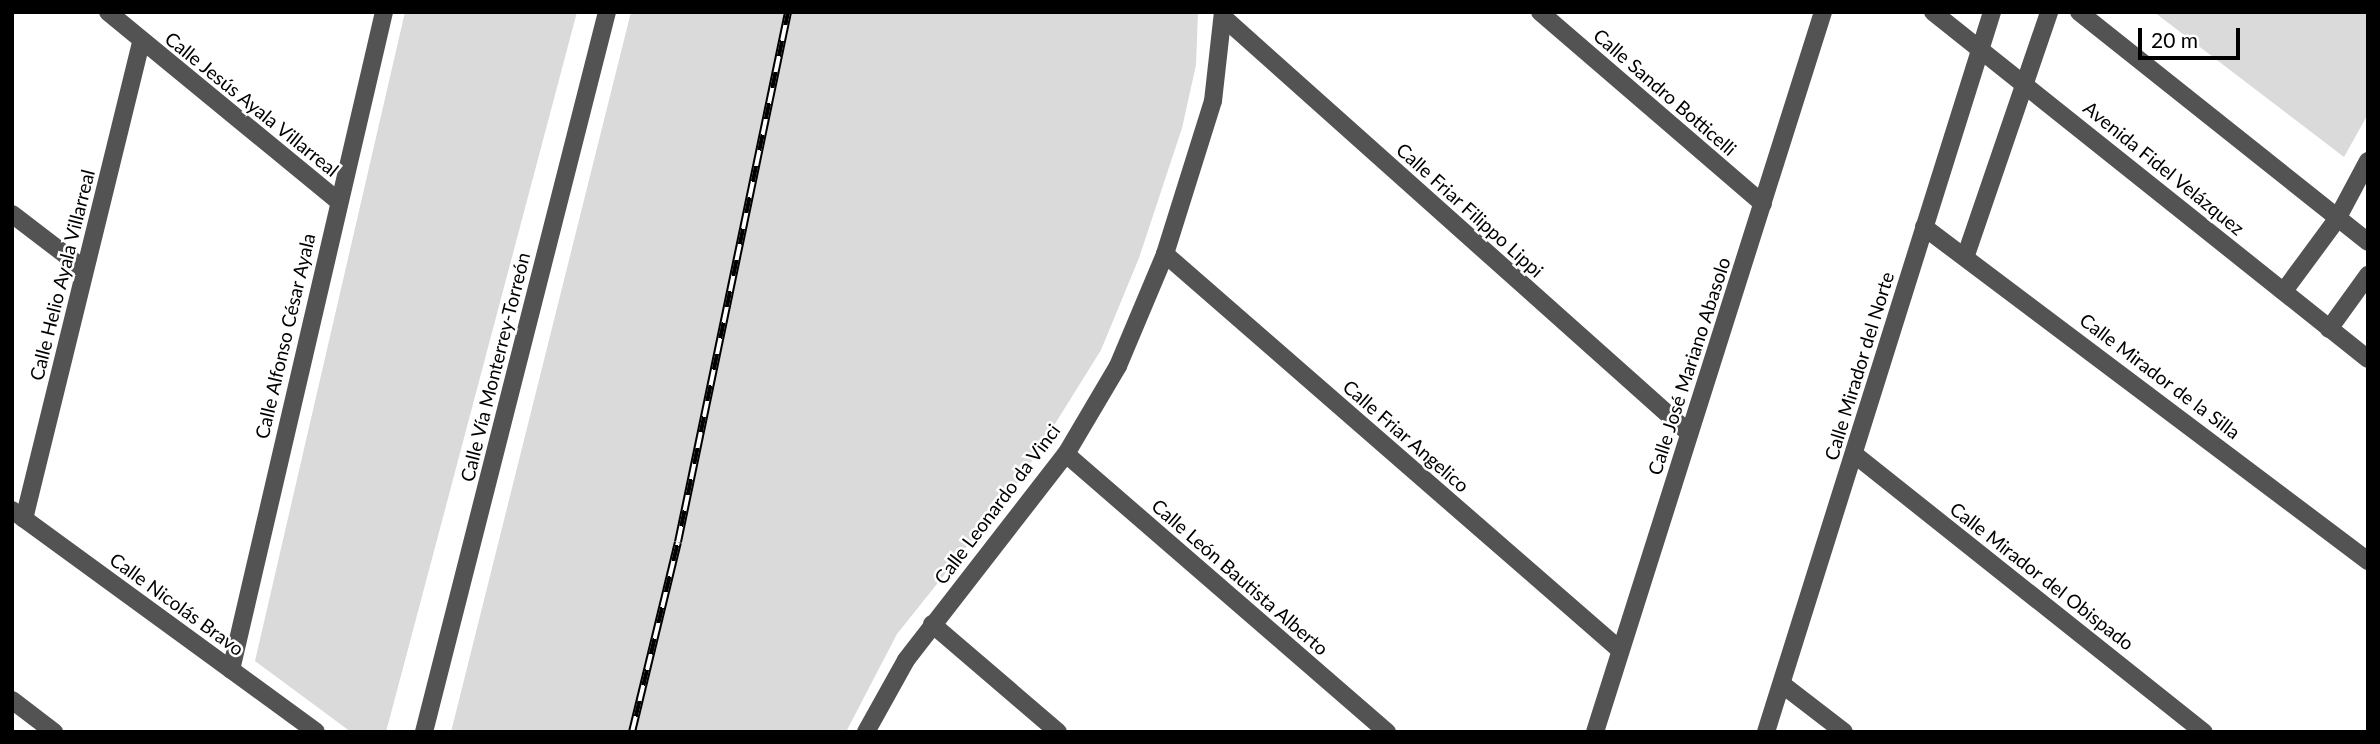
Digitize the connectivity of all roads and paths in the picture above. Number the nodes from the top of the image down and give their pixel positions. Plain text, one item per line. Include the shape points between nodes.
1 (108, 12) edge
2 (384, 12) edge
3 (607, 12) edge
4 (1540, 12) edge
5 (1824, 12) edge
6 (1933, 12) edge
7 (1992, 12) edge
8 (2049, 12) edge
9 (2078, 12) edge
10 (1223, 15) edge
11 (141, 41) junction
12 (1979, 48) junction
13 (2024, 83) junction
14 (2368, 161) edge
15 (338, 201) junction
16 (1763, 204) junction
17 (12, 214) edge
18 (2337, 219) junction
19 (1924, 227) junction
20 (2368, 242) edge
21 (1165, 254) junction
22 (1966, 255) junction
23 (84, 269) junction
24 (2368, 275) edge
25 (2284, 291) junction
26 (2329, 329) junction
27 (2368, 359) edge
28 (1689, 433) junction
29 (1066, 454) junction
30 (1854, 454) junction
31 (18, 514) edge
32 (2368, 561) edge
33 (932, 624) junction
34 (1620, 650) junction
35 (231, 670) junction
36 (1783, 685) junction
37 (12, 700) edge
38 (54, 732) edge
39 (316, 732) edge
40 (424, 732) edge
41 (866, 732) edge
42 (1058, 732) edge
43 (1387, 732) edge
44 (1595, 732) edge
45 (1766, 732) edge
46 (1844, 732) edge
47 (2204, 732) edge

1 - 11 street, Calle Jesús Ayala Villarreal
2 - 15 street, Calle Alfonso César Ayala
3 - 40 street, Calle Vía Monterrey-Torreón
4 - 16 street, Calle Sandro Botticelli
5 - 16 street, Calle José Mariano Abasolo
6 - 12 street, Avenida Fidel Velázquez
7 - 12 street, Calle Mirador del Norte
8 - 13 street
9 - 18 street
10 - 21 street, Calle Leonardo da Vinci via 1213,101
10 - 28 street, Calle Friar Filippo Lippi
11 - 15 street, Calle Jesús Ayala Villarreal
11 - 23 street, Calle Helio Ayala Villarreal
12 - 13 street, Avenida Fidel Velázquez
12 - 19 street, Calle Mirador del Norte
13 - 22 street
13 - 25 street, Avenida Fidel Velázquez
14 - 18 street
15 - 35 street, Calle Alfonso César Ayala
16 - 28 street, Calle José Mariano Abasolo
17 - 23 street
18 - 20 street
18 - 25 street
19 - 22 street, Calle Mirador de la Silla
19 - 30 street, Calle Mirador del Norte
21 - 29 street, Calle Leonardo da Vinci via 1118,366
21 - 34 street, Calle Friar Angelico
22 - 32 street, Calle Mirador de la Silla
23 - 31 street, Calle Helio Ayala Villarreal
24 - 26 street
25 - 26 street, Avenida Fidel Velázquez
26 - 27 street, Avenida Fidel Velázquez
28 - 34 street, Calle José Mariano Abasolo
29 - 33 street, Calle Leonardo da Vinci
29 - 43 street, Calle León Bautista Alberto
30 - 36 street, Calle Mirador del Norte
30 - 47 street, Calle Mirador del Obispado
31 - 35 street, Calle Nicolás Bravo
33 - 41 street, Calle Leonardo da Vinci
33 - 42 street
34 - 44 street, Calle José Mariano Abasolo
35 - 39 street, Calle Nicolás Bravo
36 - 45 street, Calle Mirador del Norte
36 - 46 street
37 - 38 street

